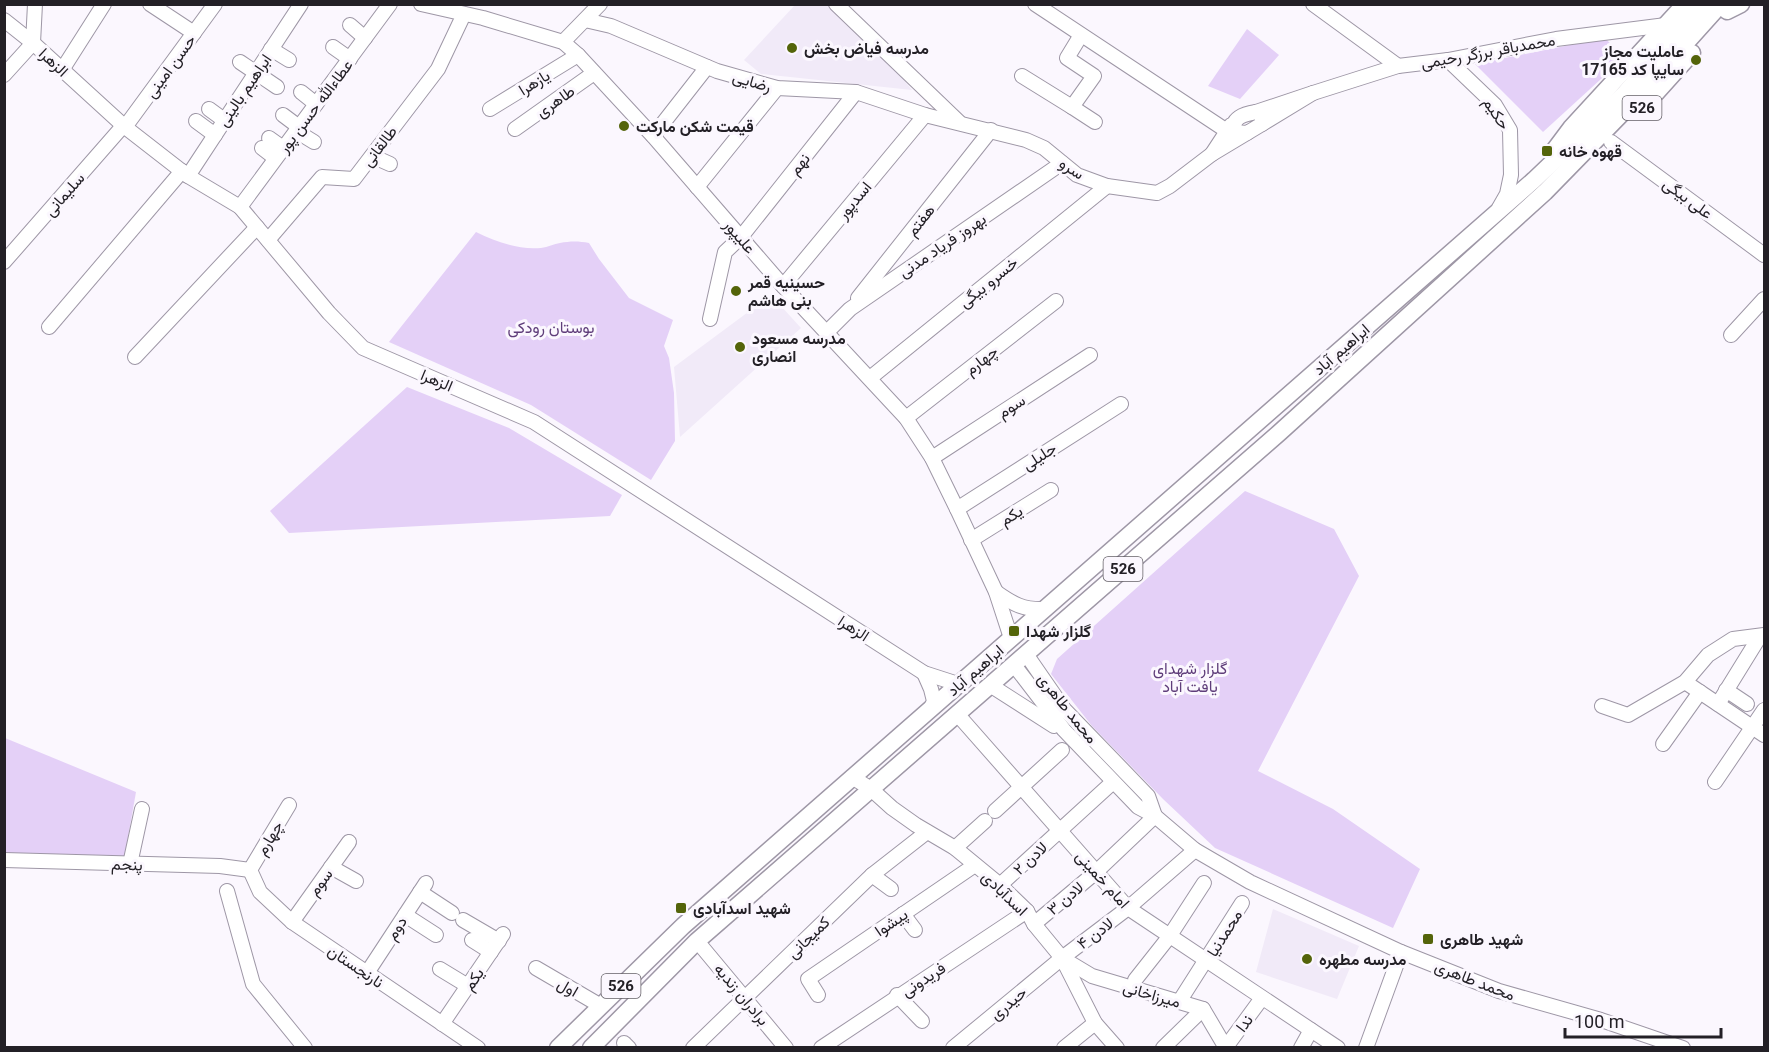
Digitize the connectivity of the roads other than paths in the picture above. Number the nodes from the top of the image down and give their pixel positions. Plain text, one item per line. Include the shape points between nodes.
1 (35, 4) edge
2 (104, 4) edge
3 (150, 4) edge
4 (215, 4) edge
5 (301, 4) edge
6 (390, 4) edge
7 (600, 4) edge
8 (836, 4) edge
9 (1035, 4) edge
10 (1313, 4) edge
11 (1685, 4) edge
12 (1702, 4) edge
13 (429, 5) edge
14 (1730, 6) edge
15 (485, 11) edge
16 (464, 14) junction
17 (4, 20) edge
18 (585, 20) junction
19 (350, 25) dead end
20 (1666, 25) junction
21 (194, 33) junction
22 (1081, 35) junction
23 (365, 38) junction
24 (563, 42) junction
25 (33, 43) junction
26 (333, 47) dead end
27 (272, 49) junction
28 (578, 55) junction
29 (350, 59) junction
30 (289, 60) dead end
31 (1448, 60) junction
32 (240, 62) dead end
33 (1398, 66) junction
34 (707, 67) junction
35 (62, 70) junction
36 (256, 72) junction
37 (594, 73) junction
38 (4, 75) edge
39 (1022, 76) dead end
40 (277, 87) dead end
41 (777, 88) junction
42 (301, 92) dead end
43 (856, 92) junction
44 (316, 104) junction
45 (1072, 107) junction
46 (208, 109) dead end
47 (490, 109) dead end
48 (283, 115) dead end
49 (925, 115) junction
50 (1259, 118) junction
51 (224, 120) junction
52 (196, 121) dead end
53 (1095, 122) dead end
54 (961, 124) junction
55 (124, 126) junction
56 (1231, 126) junction
57 (297, 129) junction
58 (515, 129) dead end
59 (991, 130) junction
60 (1247, 133) junction
61 (215, 135) junction
62 (653, 136) junction
63 (314, 142) dead end
64 (1611, 142) junction
65 (266, 143) dead end
66 (279, 153) junction
67 (1212, 153) junction
68 (372, 156) junction
69 (1062, 163) junction
70 (390, 164) dead end
71 (185, 173) junction
72 (1107, 186) junction
73 (1540, 186) junction
74 (697, 187) junction
75 (240, 207) junction
76 (1496, 214) junction
77 (257, 227) junction
78 (741, 237) junction
79 (268, 240) junction
80 (1764, 255) edge
81 (4, 262) edge
82 (783, 286) junction
83 (1764, 299) edge
84 (1056, 301) dead end
85 (850, 309) junction
86 (710, 320) dead end
87 (50, 327) dead end
88 (827, 332) junction
89 (1731, 335) dead end
90 (1090, 355) dead end
91 (135, 357) dead end
92 (870, 378) junction
93 (1121, 404) dead end
94 (906, 418) junction
95 (932, 458) junction
96 (1199, 473) junction
97 (1051, 489) dead end
98 (1215, 489) junction
99 (957, 509) junction
100 (971, 540) junction
101 (996, 592) junction
102 (1045, 609) junction
103 (1762, 635) edge
104 (1011, 638) junction
105 (1020, 659) junction
106 (924, 673) junction
107 (1685, 682) junction
108 (958, 684) junction
109 (990, 685) junction
110 (1726, 690) junction
111 (1700, 692) junction
112 (1718, 704) junction
113 (1747, 704) dead end
114 (1602, 706) dead end
115 (930, 710) junction
116 (1764, 710) edge
117 (958, 715) junction
118 (1752, 727) junction
119 (1069, 735) junction
120 (1764, 735) edge
121 (1663, 744) dead end
122 (1062, 750) dead end
123 (852, 777) junction
124 (1113, 782) junction
125 (1716, 782) dead end
126 (1022, 788) junction
127 (871, 789) junction
128 (289, 805) dead end
129 (142, 809) dead end
130 (1155, 816) junction
131 (1060, 831) junction
132 (927, 832) junction
133 (349, 842) dead end
134 (955, 848) junction
135 (1195, 850) junction
136 (4, 860) edge
137 (130, 864) junction
138 (975, 865) junction
139 (331, 867) junction
140 (250, 870) junction
141 (1096, 872) junction
142 (872, 875) junction
143 (356, 881) dead end
144 (1204, 883) dead end
145 (1000, 885) junction
146 (891, 889) dead end
147 (227, 891) dead end
148 (1242, 903) dead end
149 (1128, 909) junction
150 (1027, 911) junction
151 (903, 914) junction
152 (405, 915) junction
153 (292, 922) junction
154 (1034, 924) junction
155 (915, 930) dead end
156 (436, 935) dead end
157 (1169, 937) junction
158 (472, 940) dead end
159 (697, 941) junction
160 (498, 942) junction
161 (1401, 952) junction
162 (1062, 958) junction
163 (1206, 962) junction
164 (536, 968) dead end
165 (440, 969) dead end
166 (367, 973) junction
167 (1135, 980) dead end
168 (468, 986) junction
169 (818, 995) dead end
170 (897, 995) junction
171 (745, 998) junction
172 (1262, 998) junction
173 (1179, 1002) junction
174 (601, 1006) junction
175 (1203, 1009) junction
176 (922, 1022) dead end
177 (1095, 1023) junction
178 (442, 1024) junction
179 (1311, 1030) junction
180 (699, 1046) edge
181 (305, 1047) edge
182 (478, 1047) edge
183 (558, 1047) edge
184 (591, 1047) edge
185 (786, 1047) edge
186 (821, 1047) edge
187 (953, 1047) edge
188 (1064, 1047) edge
189 (1117, 1047) edge
190 (1163, 1047) edge
191 (1226, 1047) edge
192 (1301, 1047) edge
193 (1338, 1047) edge
194 (1366, 1047) edge
195 (1683, 1047) edge

1 - 25 street
2 - 35 street
3 - 21 street
4 - 21 street, حسن امینی
5 - 27 street, ابراهیم بالینی
6 - 23 street, عطاءالله حسن پور
7 - 18 street
8 - 54 street
9 - 22 street
10 - 33 street
11 - 20 main road, ابراهیم آباد / 526
12 - 73 main road, ابراهیم آباد / 526
13 - 16 street
14 - 64 main road, ابراهیم آباد / 526 via 1671,78
14 - 73 main road, ابراهیم آباد / 526 via 1613,123
15 - 16 street
15 - 24 street
16 - 68 street, طالقانی via 438,69
17 - 25 street, الزهرا
18 - 24 street
18 - 34 street, رضایی via 610,26
19 - 23 street
20 - 31 street, محمدباقر برزگر رحیمی via 1556,39
20 - 73 main road, ابراهیم آباد / 526 via 1571,128
21 - 55 street, حسن امینی
22 - 45 street via 1067,58 1095,76
22 - 56 street
23 - 29 street, عطاءالله حسن پور
24 - 28 street, علیپور
25 - 35 street, الزهرا
25 - 38 street
26 - 29 street
27 - 30 street
27 - 36 street, ابراهیم بالینی
28 - 37 street, علیپور
28 - 47 street, یازهرا
29 - 44 street, عطاءالله حسن پور
31 - 33 street, محمدباقر برزگر رحیمی
31 - 76 street, حکیم via 1495,105 1510,130 1511,175 1507,194
32 - 36 street
33 - 50 street, محمدباقر برزگر رحیمی via 1313,93
34 - 41 street, رضایی
34 - 62 street
35 - 55 street, الزهرا
36 - 40 street
36 - 51 street, ابراهیم بالینی
37 - 58 street, طاهری
37 - 62 street, علیپور
39 - 45 street
41 - 43 street, رضایی
41 - 74 street
42 - 44 street
43 - 49 street, رضایی
43 - 78 street, نهم
44 - 57 street, عطاءالله حسن پور
45 - 53 street
46 - 51 street
48 - 57 street
49 - 54 street, سرو
49 - 82 street, اسدپور
50 - 56 street via 1245,114
50 - 60 street
51 - 61 street, ابراهیم بالینی
52 - 61 street
54 - 59 street, سرو
55 - 71 street, الزهرا
55 - 81 street, سلیمانی
56 - 60 street via 1235,132
56 - 67 street
57 - 63 street
57 - 66 street, عطاءالله حسن پور
59 - 69 street, سرو via 1034,142
59 - 85 street, هفتم
60 - 67 street
61 - 71 street, ابراهیم بالینی
62 - 74 street, علیپور
64 - 73 main road, ابراهیم آباد / 526 via 1573,176
64 - 80 street, علی بیگی
65 - 66 street
66 - 75 street, عطاءالله حسن پور
67 - 72 street, سرو via 1157,193
68 - 70 street
68 - 79 street, طالقانی via 354,179 322,177
69 - 72 street, سرو via 1077,175
69 - 85 street, بهروز فریاد مدنی
71 - 75 street, الزهرا
71 - 87 street, ابراهیم بالینی
72 - 92 street, خسرو بیگی
73 - 76 main road, ابراهیم آباد / 526
73 - 98 main road, ابراهیم آباد / 526
74 - 78 street, علیپور
75 - 77 street, الزهرا
76 - 96 main road, ابراهیم آباد / 526
77 - 79 street, الزهرا
77 - 91 street
78 - 82 street, علیپور
78 - 86 street, نهم via 725,252
79 - 106 street, الزهرا via 363,348 534,422
82 - 88 street, علیپور
83 - 89 street
84 - 94 street, چهارم
85 - 88 street, بهروز فریاد مدنی
88 - 92 street, علیپور
90 - 95 street, سوم
92 - 94 street, علیپور
93 - 99 street, جلیلی
94 - 95 street, علیپور
95 - 99 street, علیپور
96 - 98 main road
96 - 102 main road, ابراهیم آباد / 526
97 - 100 street, یکم
98 - 105 main road, ابراهیم آباد / 526
99 - 100 street, علیپور
100 - 101 street, علیپور
101 - 102 street via 1011,603
101 - 104 street, علیپور
102 - 104 main road, ابراهیم آباد / 526
103 - 107 street via 1733,639 1708,655
103 - 110 street
104 - 108 main road, ابراهیم آباد / 526
105 - 109 main road, ابراهیم آباد / 526
105 - 119 street, محمد طاهری via 1047,710
105 - 130 street, محمد طاهری via 1148,796
106 - 108 street, الزهرا
106 - 115 street via 932,689 934,702
107 - 111 street
107 - 114 street via 1628,715
108 - 115 main road, ابراهیم آباد / 526
109 - 117 main road, ابراهیم آباد / 526
109 - 119 street
110 - 112 street
110 - 113 street
111 - 112 street
111 - 121 street
112 - 118 street
115 - 123 main road, ابراهیم آباد / 526
116 - 118 street
117 - 126 street, امام خمینی
117 - 127 main road, ابراهیم آباد / 526
118 - 120 street
118 - 125 street
119 - 124 street, محمد طاهری
122 - 126 street
123 - 127 street, اسدآبادی
123 - 174 main road, ابراهیم آباد / 526 via 683,926
124 - 130 street, محمد طاهری via 1138,807
124 - 131 street, لادن ۲
126 - 131 street, امام خمینی
126 - 134 street
127 - 132 street, اسدآبادی
127 - 159 main road, ابراهیم آباد / 526
128 - 140 street, چهارم
129 - 137 street
130 - 135 street, محمد طاهری
130 - 141 street, لادن ۳
131 - 141 street, امام خمینی
131 - 145 street, لادن ۲
132 - 134 street, اسدآبادی
132 - 142 street, کمیجانی
133 - 139 street, سوم
134 - 138 street, اسدآبادی
135 - 149 street, لادن ۴
135 - 161 street, محمد طاهری via 1250,882
136 - 137 street, پنجم
137 - 140 street, پنجم
138 - 145 street, اسدآبادی
138 - 151 street, پیشوا
139 - 143 street
139 - 153 street, سوم
140 - 153 street, نارنجستان via 260,892
141 - 149 street, امام خمینی
141 - 154 street, لادن ۳
142 - 146 street
142 - 171 street, کمیجانی
144 - 157 street
145 - 150 street, اسدآبادی
147 - 181 street via 253,984
148 - 163 street, محمدنیا
149 - 157 street, امام خمینی
149 - 162 street, لادن ۴
150 - 154 street, اسدآبادی
150 - 170 street, فریدونی
151 - 155 street
151 - 169 street, پیشوا via 808,979
152 - 156 street
152 - 160 street, دوم via 423,887
152 - 166 street, دوم
153 - 166 street, نارنجستان
154 - 162 street, اسدآبادی
157 - 163 street, امام خمینی
157 - 167 street
158 - 160 street
159 - 171 street, برادران زندیه
159 - 184 main road, ابراهیم آباد / 526
160 - 168 street, یکم
161 - 194 street
161 - 195 street, محمد طاهری via 1498,991
162 - 173 street, میرزاخانی via 1092,976
162 - 177 street, اسدآبادی
162 - 187 street, حیدری
163 - 172 street, امام خمینی
163 - 173 street, محمدنیا
164 - 174 street, اول
165 - 168 street
166 - 178 street, نارنجستان
168 - 178 street, یکم
170 - 176 street
170 - 186 street, فریدونی
171 - 180 street, کمیجانی
171 - 185 street, برادران زندیه
172 - 179 street, امام خمینی
172 - 191 street, ندا
173 - 175 street, میرزاخانی
174 - 183 main road, ابراهیم آباد / 526
175 - 190 street
175 - 191 street, میرزاخانی
177 - 188 street
177 - 189 street, اسدآبادی
178 - 182 street, نارنجستان
179 - 192 street
179 - 193 street, امام خمینی

